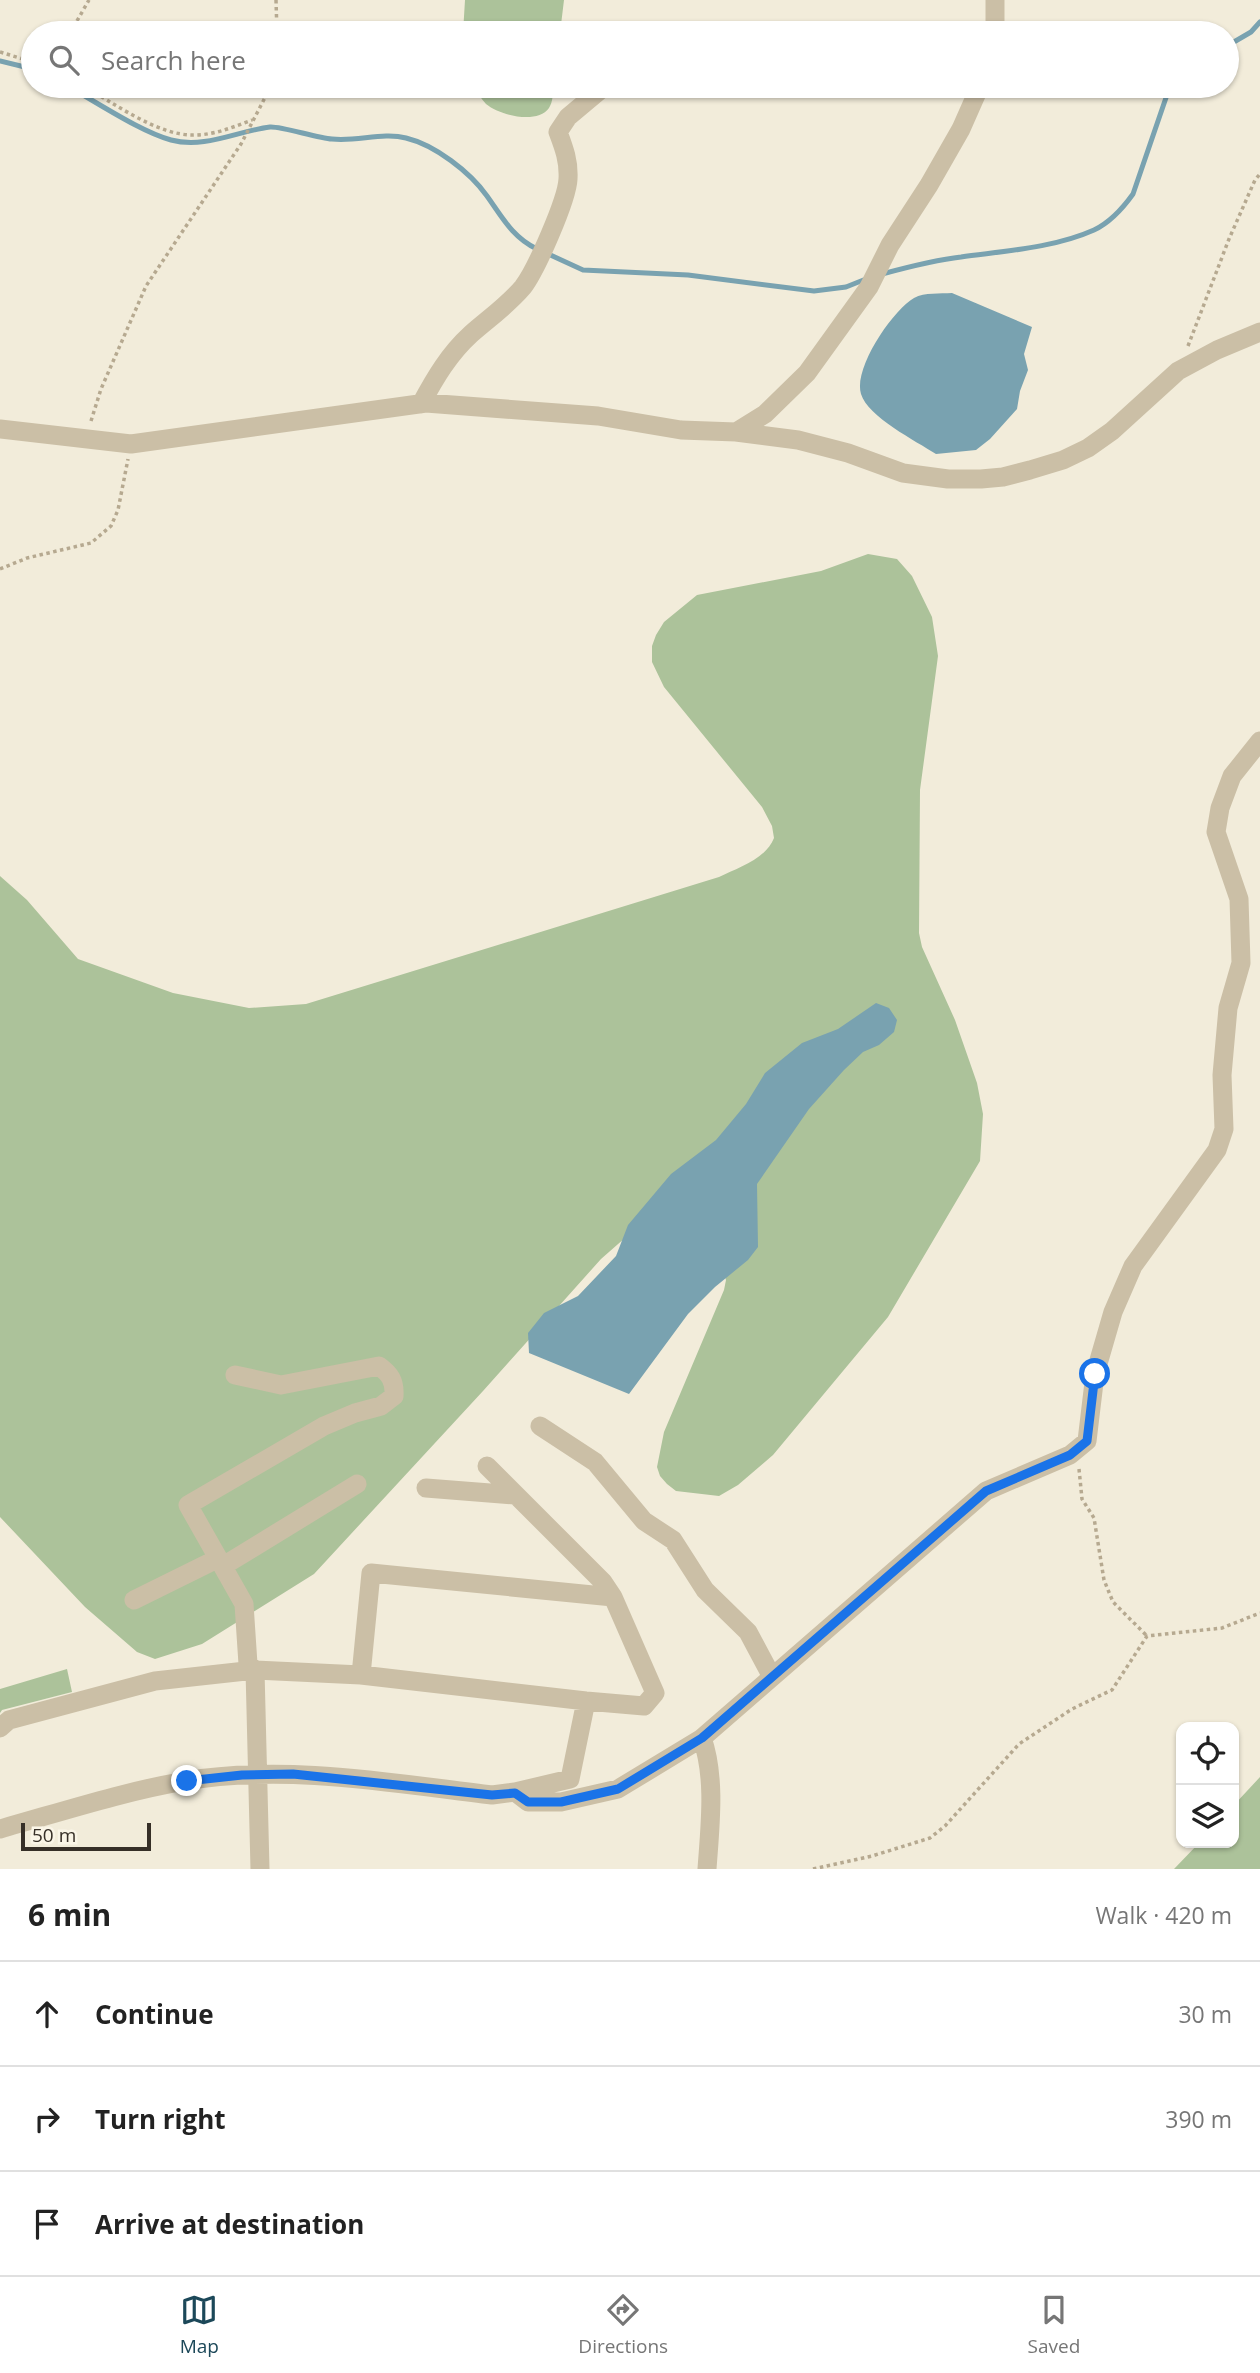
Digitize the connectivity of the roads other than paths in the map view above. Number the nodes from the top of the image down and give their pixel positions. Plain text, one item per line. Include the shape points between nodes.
1 (995, 0) edge
2 (995, 21) edge
3 (591, 98) edge
4 (975, 98) edge
5 (1260, 332) edge
6 (421, 404) junction
7 (0, 429) edge
8 (737, 432) junction
9 (1260, 741) edge
10 (236, 1375) dead end
11 (540, 1426) dead end
12 (487, 1466) dead end
13 (357, 1484) dead end
14 (426, 1488) dead end
15 (515, 1494) junction
16 (220, 1562) junction
17 (613, 1597) junction
18 (134, 1600) dead end
19 (255, 1670) junction
20 (361, 1675) junction
21 (772, 1677) junction
22 (586, 1701) junction
23 (0, 1728) edge
24 (702, 1738) junction
25 (257, 1774) junction
26 (515, 1793) junction
27 (0, 1829) edge
28 (260, 1869) edge
29 (707, 1869) edge

1 - 2 street
3 - 6 street via 558,132 567,156 568,181 531,275 468,336 440,369
4 - 8 street via 869,287 799,382 765,414
5 - 8 street via 1178,371 1088,447 1063,460 1003,477 948,479 903,473 798,440
6 - 7 street via 131,444
6 - 8 street via 598,416 681,430
9 - 21 street via 1232,776 1216,832 1239,899 1241,950 1228,1008 1222,1075 1224,1129 1217,1150 1133,1266 1113,1312 1095,1374 1087,1441 1070,1455 986,1491
10 - 16 street via 281,1385 379,1366 395,1386 394,1396 381,1406 324,1426 188,1506
11 - 21 street via 594,1462 644,1521 673,1540 705,1590 748,1632
12 - 15 street
13 - 16 street
14 - 15 street
15 - 17 street
16 - 18 street
16 - 19 street via 244,1604 248,1664
17 - 20 street via 371,1573
17 - 22 street via 655,1693 644,1706
19 - 20 street
19 - 23 street via 155,1681 9,1720
19 - 25 street
20 - 22 street
21 - 24 street
22 - 26 street via 570,1779
24 - 26 street via 618,1789 561,1802 528,1802
24 - 29 street via 709,1756
25 - 26 street via 354,1779 492,1795
25 - 27 street via 140,1791
25 - 28 street

